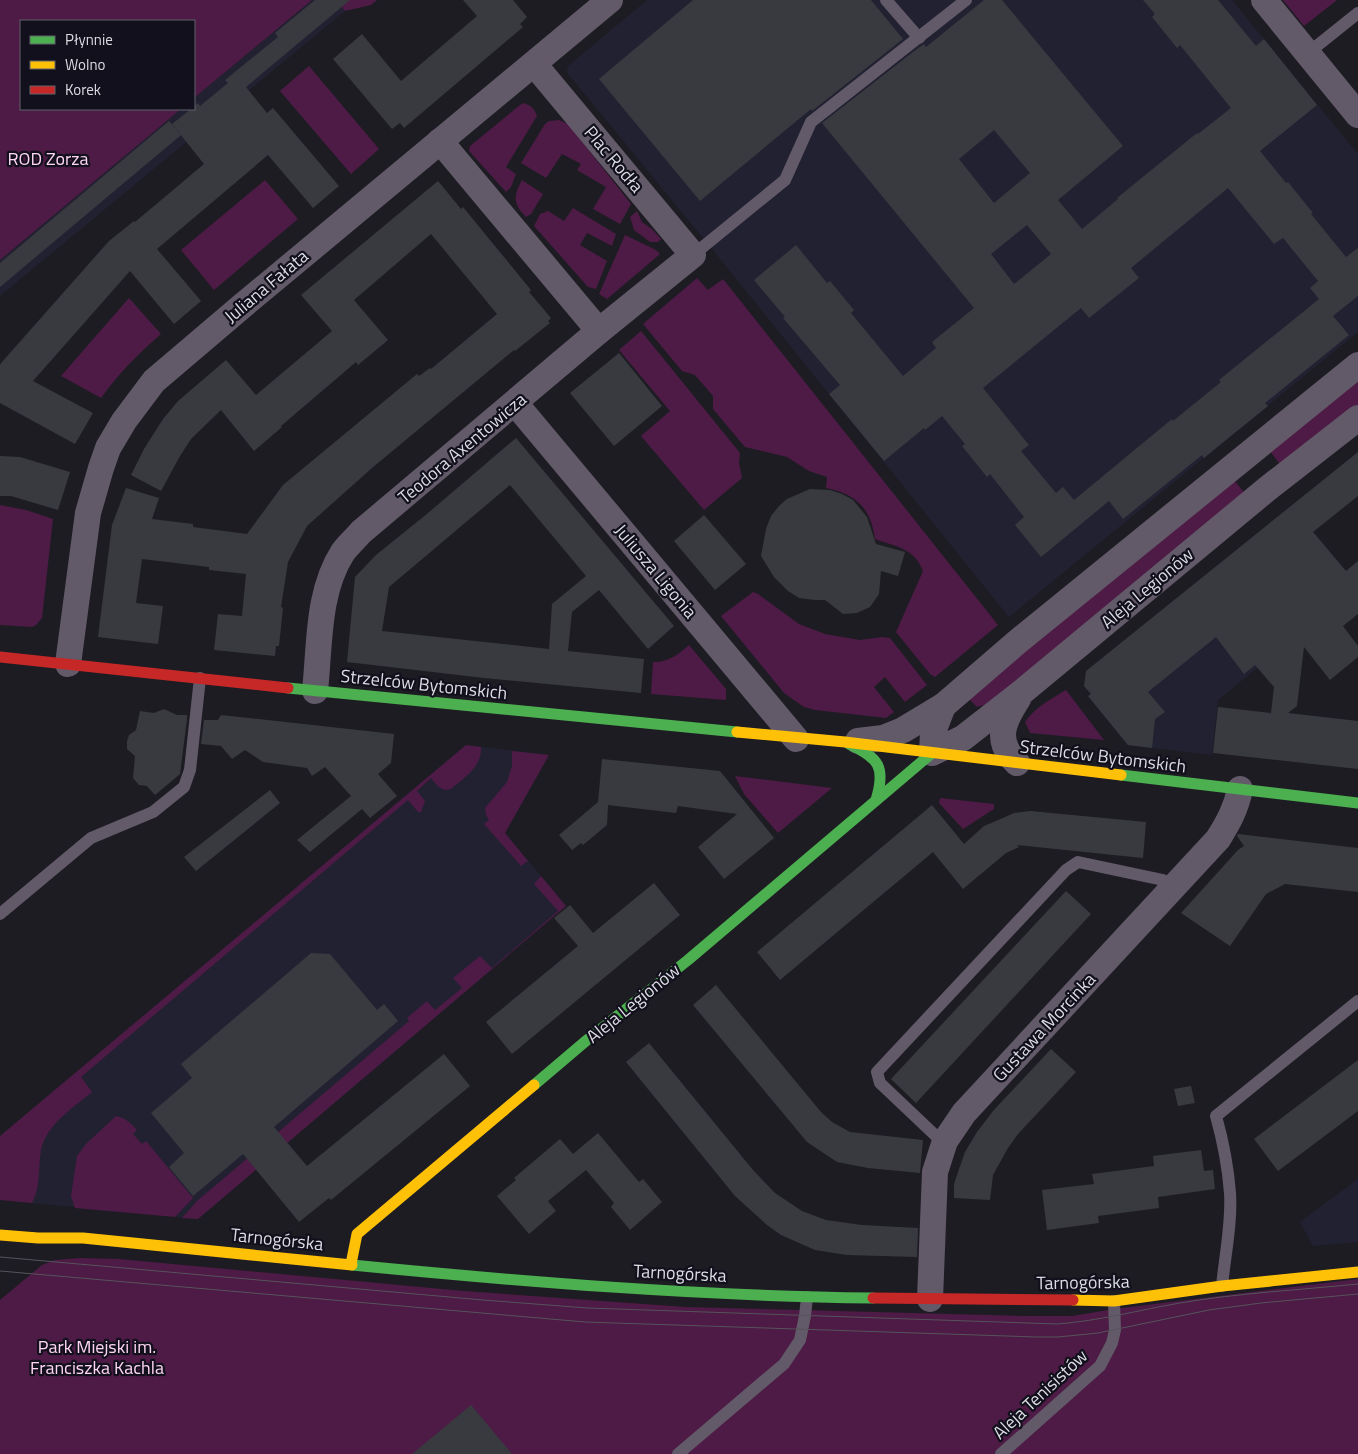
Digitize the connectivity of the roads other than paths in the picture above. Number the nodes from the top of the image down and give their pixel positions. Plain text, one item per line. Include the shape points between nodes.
1 (610, 0) edge
2 (886, 0) edge
3 (966, 0) edge
4 (1264, 0) edge
5 (1358, 13) edge
6 (918, 38) junction
7 (1308, 54) junction
8 (534, 64) junction
9 (1358, 115) edge
10 (440, 141) junction
11 (693, 255) junction
12 (599, 331) junction
13 (1358, 365) edge
14 (515, 403) junction
15 (1358, 418) edge
16 (1242, 460) junction
17 (1266, 490) junction
18 (0, 656) edge
19 (68, 664) junction
20 (200, 678) junction
21 (315, 691) junction
22 (1022, 692) junction
23 (943, 706) junction
24 (796, 738) junction
25 (845, 742) junction
26 (932, 752) junction
27 (1017, 763) junction
28 (1240, 789) junction
29 (876, 800) junction
30 (1358, 803) edge
31 (1172, 888) junction
32 (0, 914) edge
33 (1358, 1001) edge
34 (945, 1141) junction
35 (0, 1235) edge
36 (38, 1238) junction
37 (14, 1246) dead end
38 (351, 1264) junction
39 (1358, 1272) edge
40 (1222, 1286) junction
41 (807, 1297) junction
42 (930, 1299) junction
43 (1114, 1301) junction
44 (678, 1454) edge
45 (1001, 1454) edge

1 - 8 street, Juliana Fałata
2 - 6 lane
3 - 6 lane
4 - 7 street
5 - 7 lane
6 - 11 lane via 811,122 785,180
7 - 9 street
8 - 10 street, Juliana Fałata
8 - 11 street, Plac Rodła
10 - 12 street
10 - 19 street, Juliana Fałata via 154,381 128,414 108,448 88,513
11 - 12 street, Teodora Axentowicza
12 - 14 street, Teodora Axentowicza
13 - 16 street
14 - 21 street, Teodora Axentowicza via 361,532 343,551 327,586
14 - 24 street, Juliusza Ligonia
15 - 17 street, Aleja Legionów
16 - 17 street
16 - 23 street via 1016,642
17 - 22 street, Aleja Legionów
18 - 19 street, Strzelców Bytomskich
19 - 20 street, Strzelców Bytomskich
20 - 21 street, Strzelców Bytomskich
20 - 32 lane via 190,770 184,787 153,812 91,838
21 - 24 street, Strzelców Bytomskich
22 - 26 street, Aleja Legionów via 963,738
22 - 27 street via 1003,729 1008,754
23 - 25 street via 903,730 882,738
23 - 26 street via 933,732
24 - 25 street, Strzelców Bytomskich
25 - 26 street, Strzelców Bytomskich
25 - 29 street, Strzelców Bytomskich via 869,753 878,763 881,776
26 - 27 street, Strzelców Bytomskich
26 - 29 street, Aleja Legionów
27 - 28 street, Strzelców Bytomskich
28 - 30 street, Strzelców Bytomskich
28 - 31 street, Gustawa Morcinka via 1237,804 1218,839
29 - 38 street, Aleja Legionów via 357,1234
31 - 34 street, Gustawa Morcinka via 964,1113
31 - 34 lane via 1163,880 1078,862 1066,870 877,1072 880,1083
33 - 40 lane via 1216,1116 1224,1146 1230,1194
34 - 42 street, Gustawa Morcinka via 935,1172
35 - 36 street, Tarnogórska
36 - 37 street
36 - 38 street, Tarnogórska via 83,1238
38 - 41 street, Tarnogórska via 644,1289
39 - 40 street, Tarnogórska
40 - 43 street, Tarnogórska
41 - 42 street, Tarnogórska
41 - 44 lane via 800,1340 784,1364
42 - 43 street, Tarnogórska
43 - 45 lane, Aleja Tenisistów via 1115,1330 1100,1366

